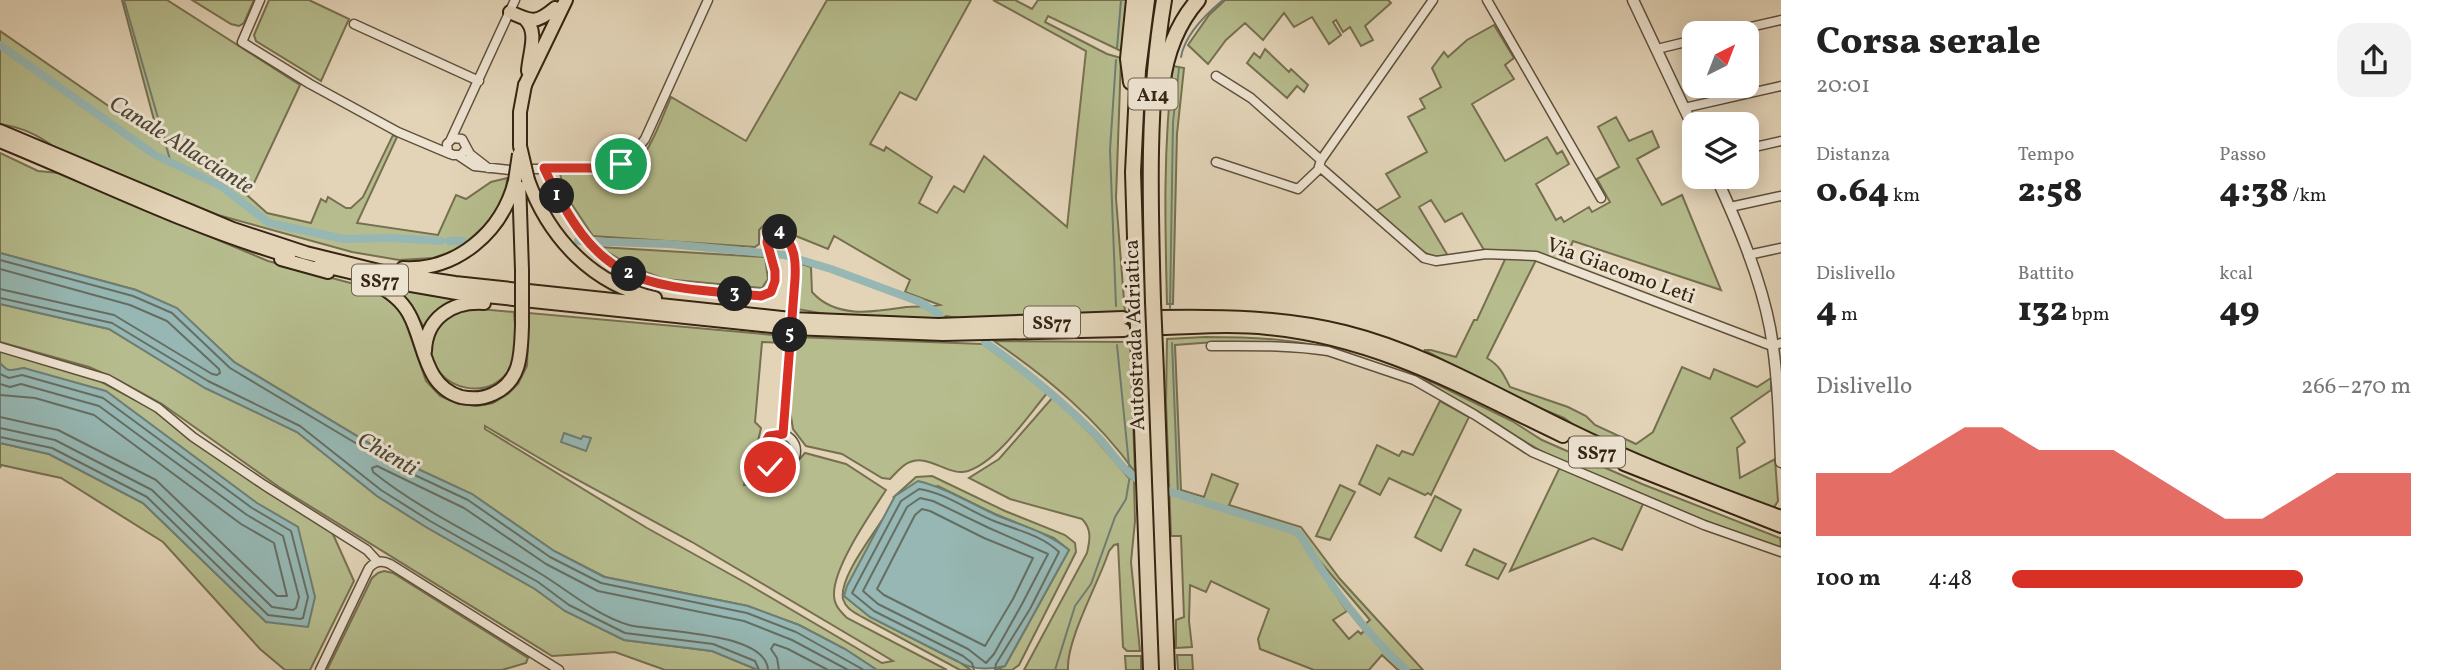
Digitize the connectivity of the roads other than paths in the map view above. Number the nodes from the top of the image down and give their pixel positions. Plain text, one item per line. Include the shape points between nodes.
1 (260, 0) edge
2 (708, 0) edge
3 (1134, 0) edge
4 (1147, 0) edge
5 (1164, 0) edge
6 (1198, 0) edge
7 (1433, 0) edge
8 (1487, 0) edge
9 (1633, 0) edge
10 (560, 3) edge
11 (513, 6) edge
12 (525, 19) junction
13 (1781, 20) edge
14 (354, 24) dead end
15 (1759, 25) edge
16 (1682, 43) edge
17 (1657, 49) junction
18 (1216, 76) dead end
19 (526, 79) junction
20 (479, 80) junction
21 (1781, 86) edge
22 (1684, 108) junction
23 (1135, 112) junction
24 (1686, 112) edge
25 (462, 118) junction
26 (0, 131) edge
27 (0, 141) edge
28 (449, 141) junction
29 (1781, 141) edge
30 (429, 145) junction
31 (465, 145) junction
32 (1759, 146) edge
33 (454, 155) junction
34 (1216, 162) dead end
35 (1320, 164) junction
36 (488, 168) junction
37 (544, 168) junction
38 (521, 176) junction
39 (1150, 188) junction
40 (1722, 189) edge
41 (1781, 195) edge
42 (1601, 198) dead end
43 (1730, 207) junction
44 (247, 239) junction
45 (1781, 248) edge
46 (1748, 255) junction
47 (626, 310) junction
48 (814, 320) junction
49 (1161, 323) dead end
50 (1124, 324) dead end
51 (941, 329) junction
52 (1777, 344) edge
53 (1211, 346) dead end
54 (0, 347) edge
55 (426, 358) junction
56 (1778, 368) edge
57 (1780, 413) edge
58 (783, 434) junction
59 (1781, 462) edge
60 (1778, 521) edge
61 (1781, 552) edge
62 (378, 562) junction
63 (320, 670) edge
64 (559, 670) edge
65 (1151, 670) edge
66 (1167, 670) edge

1 - 30 street via 242,42 310,84
2 - 37 street via 645,139 630,158 608,168
3 - 23 highway via 1128,59
4 - 23 highway, Autostrada Adriatica / A14
5 - 39 highway, Autostrada Adriatica / A14 via 1153,86
6 - 39 highway via 1177,32 1164,71 1158,152
7 - 35 street
8 - 42 street
9 - 17 street
10 - 12 main road via 540,19
10 - 19 main road
11 - 12 main road
11 - 20 street
12 - 19 main road via 533,33
13 - 15 street
14 - 20 street
16 - 17 street
17 - 22 street
18 - 35 street, Via Giacomo Leti via 1251,98
19 - 38 main road, bridge via 520,112
20 - 25 street
21 - 22 street
22 - 24 street
23 - 65 highway, Autostrada Adriatica / A14, bridge via 1133,172
25 - 28 street
25 - 31 street
26 - 44 main road, SS77
27 - 44 main road, SS77
28 - 30 street
28 - 31 street via 456,137
28 - 33 street
29 - 32 street
30 - 33 street
31 - 33 street
31 - 36 street
33 - 36 street
34 - 35 street via 1298,189
35 - 52 street, Via Giacomo Leti via 1424,258 1536,256
36 - 38 street
37 - 38 street
37 - 58 street, bridge via 564,210 594,250 629,274 660,285 766,295 775,281 767,238 776,231 787,237 795,262
38 - 44 main road via 504,211 484,237 465,252 431,266 369,263 282,239
38 - 48 main road via 545,219 572,253 623,288 663,300 791,313
38 - 55 main road, bridge via 522,325 517,370 508,384 488,396 468,398 449,391 432,376
39 - 66 highway, Autostrada Adriatica / A14, bridge
40 - 43 street
41 - 43 street
43 - 46 street
44 - 47 main road, SS77 via 352,274 418,287
44 - 48 main road, SS77 via 455,283
44 - 55 main road via 278,258 382,287 410,315
45 - 46 street
46 - 52 street
47 - 51 main road, SS77 via 791,328
47 - 55 main road via 604,314 459,304 433,324 426,340
48 - 51 main road, SS77
49 - 60 main road, SS77 via 1231,316 1272,319 1384,344
50 - 51 main road, SS77
52 - 56 street
53 - 61 street via 1314,349 1414,380 1532,452 1704,525
54 - 62 street via 107,379 158,408 193,437 367,550
56 - 57 street
57 - 59 street
58 - 58 street via 769,436 762,449 766,463 776,468 787,467 796,454 794,443
62 - 63 street via 369,568
62 - 64 street via 390,564

